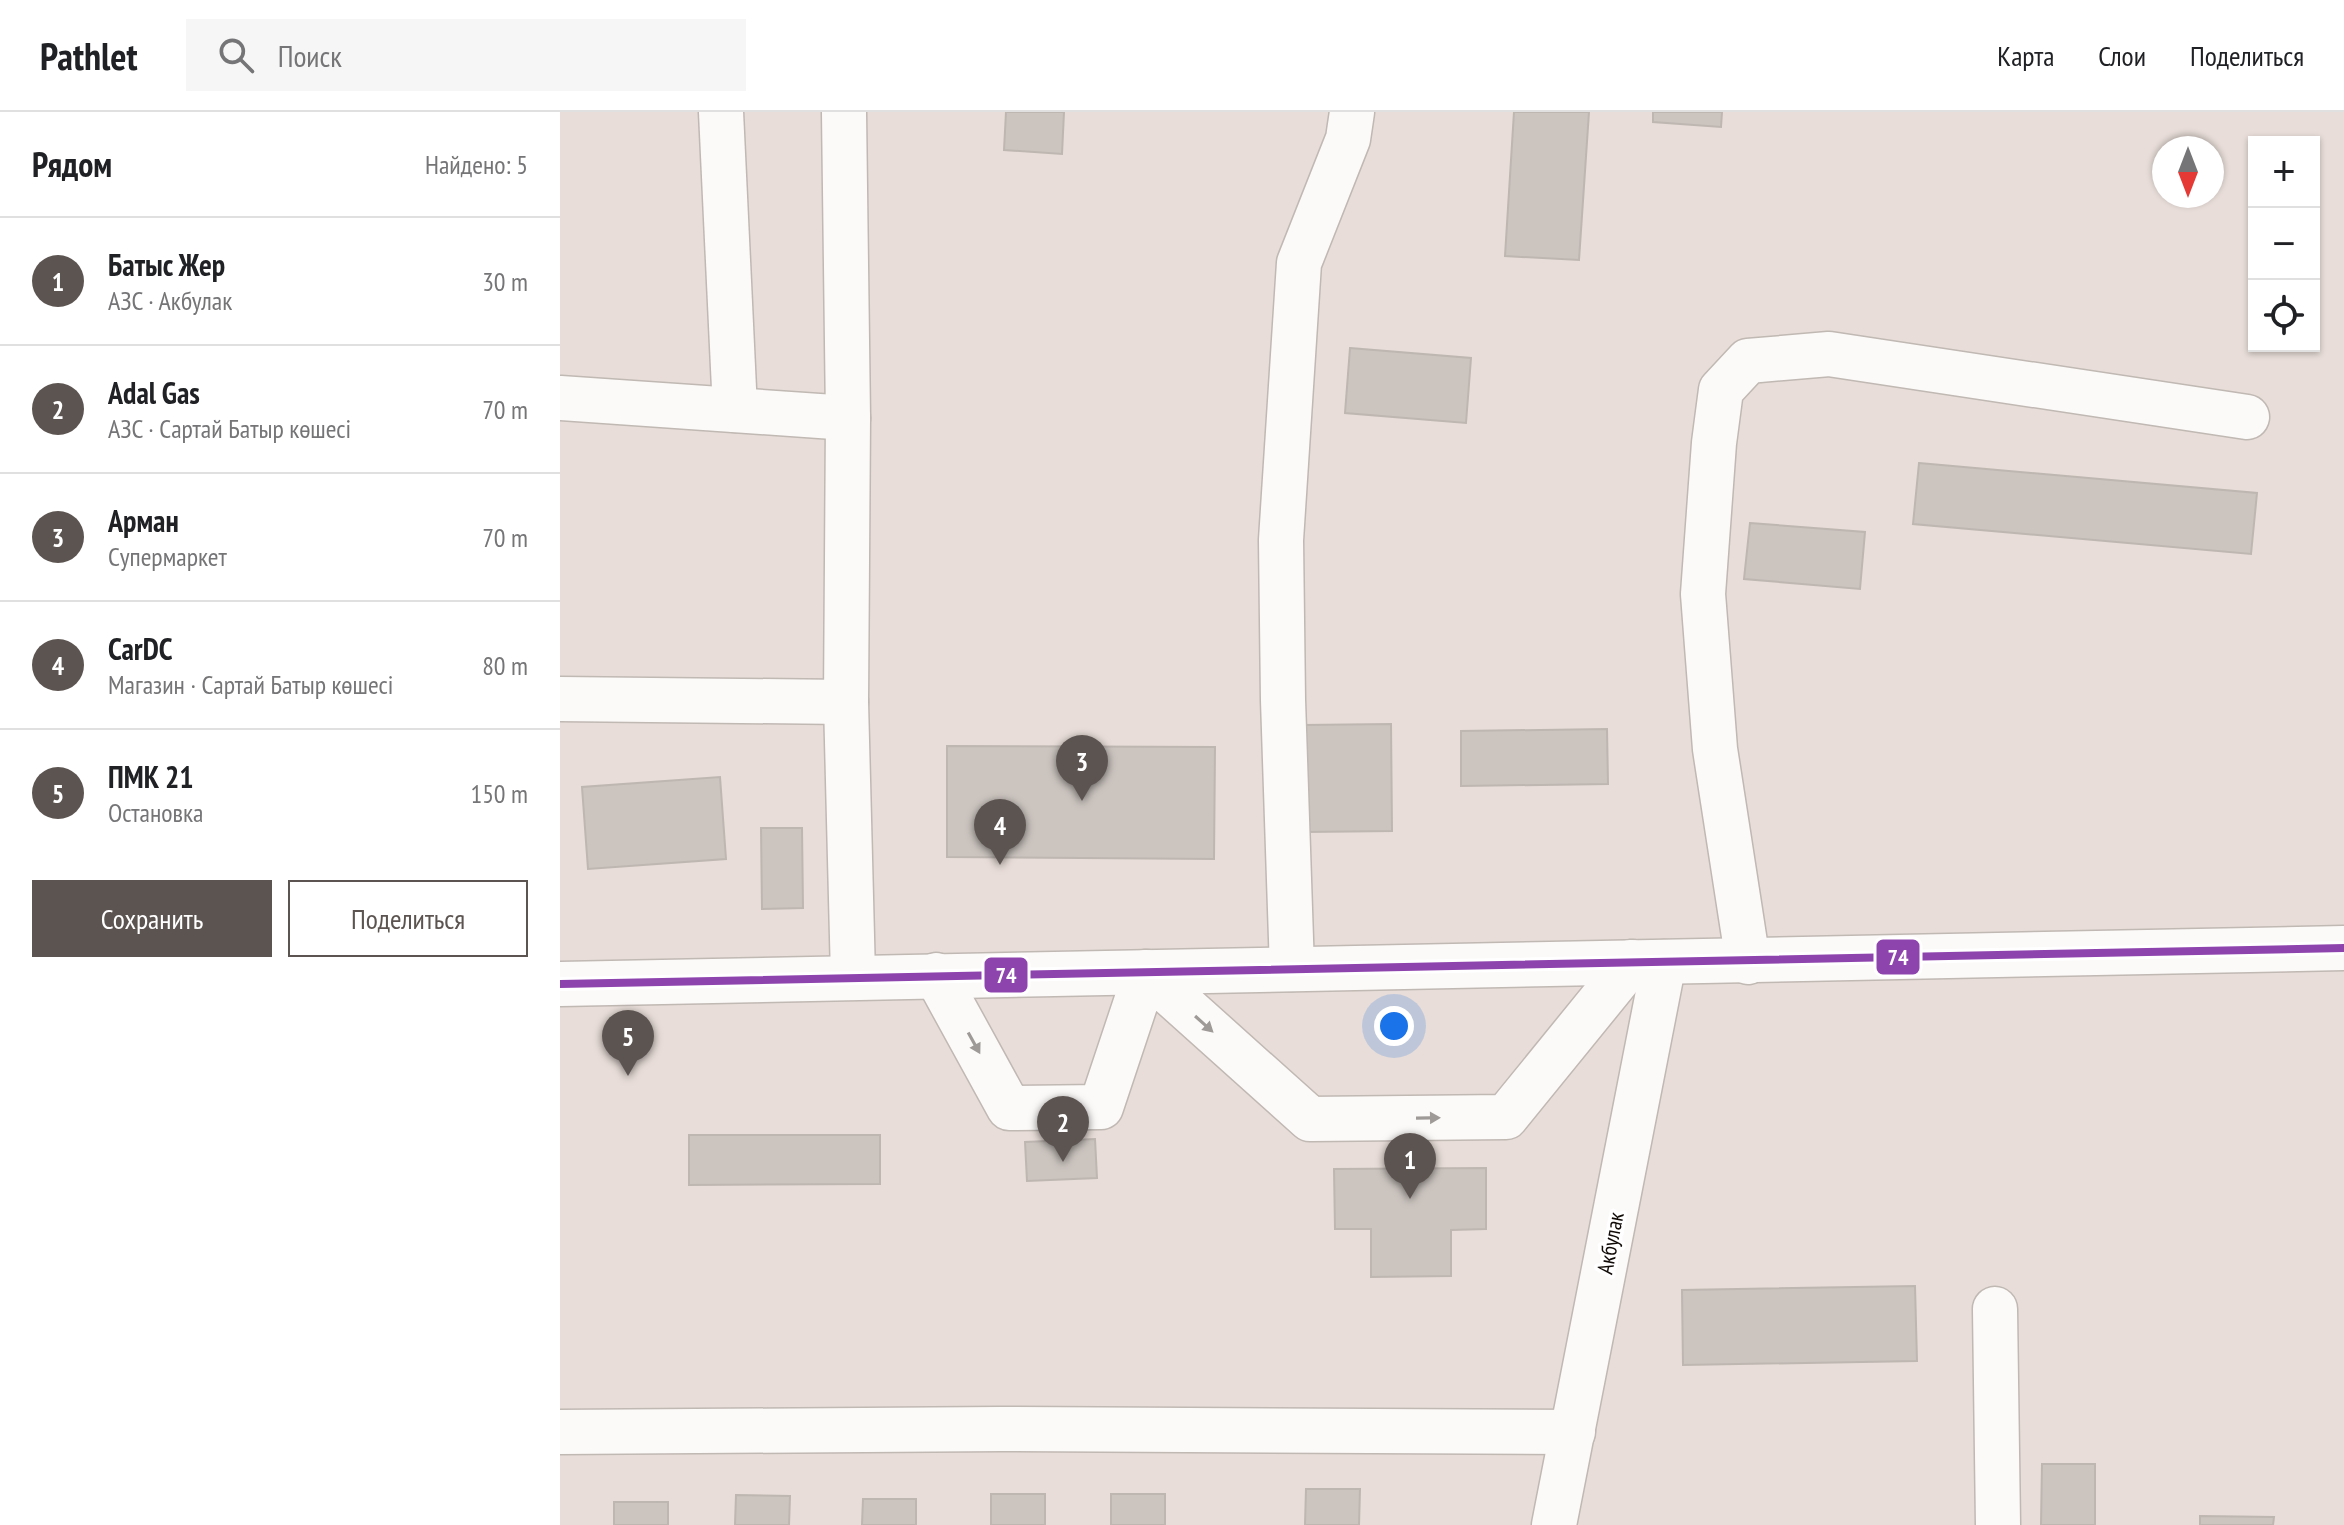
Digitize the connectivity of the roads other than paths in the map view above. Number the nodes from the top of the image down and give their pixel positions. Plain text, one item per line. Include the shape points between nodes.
1 (721, 112) edge
2 (844, 112) edge
3 (1352, 112) edge
4 (560, 398) edge
5 (735, 410) junction
6 (2247, 417) dead end
7 (848, 418) junction
8 (560, 699) edge
9 (846, 702) junction
10 (2344, 948) edge
11 (1648, 962) junction
12 (1748, 962) junction
13 (1292, 969) junction
14 (1146, 972) junction
15 (936, 975) junction
16 (853, 976) junction
17 (560, 983) edge
18 (1995, 1309) dead end
19 (560, 1432) edge
20 (1573, 1432) junction
21 (1554, 1525) edge
22 (1998, 1525) edge

1 - 5 main road
2 - 7 main road
3 - 13 main road via 1348,139 1299,263 1281,540
4 - 5 main road
5 - 7 main road
6 - 12 main road via 1829,354 1748,361 1721,390 1703,594 1715,749
7 - 9 main road
8 - 9 main road
9 - 16 main road
10 - 12 main road
11 - 12 main road
11 - 13 main road
14 -> 11 main road via 1310,1119 1506,1117
11 - 20 main road, Акбулак
13 - 14 main road
14 - 15 main road
15 -> 14 main road via 1009,1108 1101,1107
15 - 16 main road
16 - 17 main road
18 - 22 main road
19 - 20 main road
20 - 21 main road, Акбулак

